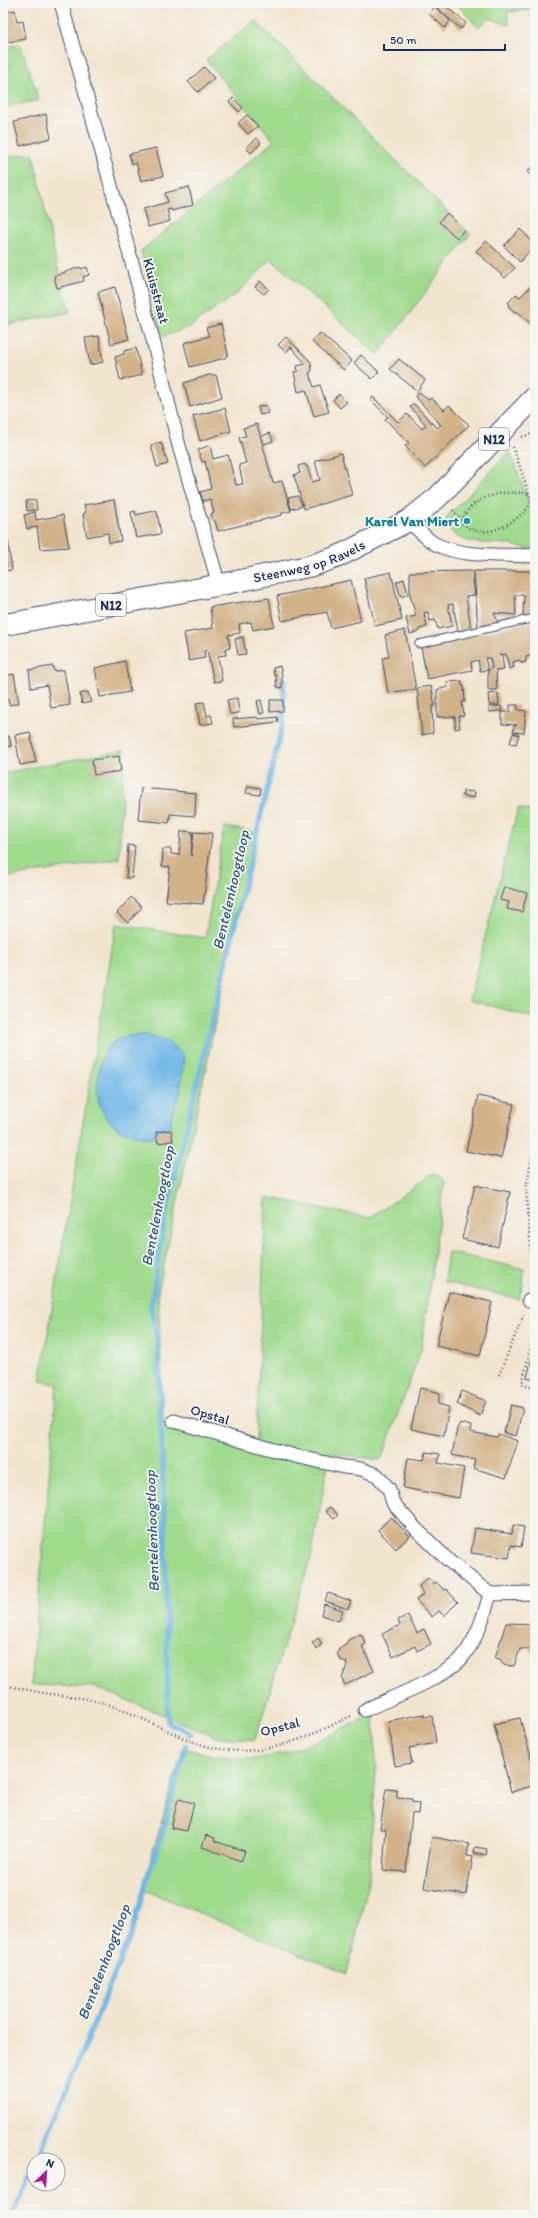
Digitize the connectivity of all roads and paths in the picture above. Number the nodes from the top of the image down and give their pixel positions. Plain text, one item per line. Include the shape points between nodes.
1 (62, 6) dead end
2 (535, 397) edge
3 (535, 433) edge
4 (518, 438) dead end
5 (515, 442) dead end
6 (529, 494) junction
7 (532, 503) junction
8 (453, 510) dead end
9 (535, 511) edge
10 (408, 521) junction
11 (462, 521) junction
12 (535, 556) edge
13 (218, 585) junction
14 (535, 618) edge
15 (3, 625) edge
16 (419, 644) dead end
17 (533, 1061) dead end
18 (535, 1068) edge
19 (535, 1141) edge
20 (532, 1301) edge
21 (535, 1330) edge
22 (499, 1375) dead end
23 (535, 1389) edge
24 (174, 1421) dead end
25 (535, 1593) edge
26 (490, 1594) junction
27 (3, 1686) edge
28 (365, 1710) joint

1 - 13 street, Kluisstraat
2 - 10 main road, Steenweg op Ravels / N12 via 438,497
3 - 4 path
5 - 6 path via 512,446 513,451
6 - 7 path
6 - 11 path via 511,491 497,493 473,506
7 - 9 path
7 - 11 path via 516,520 498,528 476,530 468,528
8 - 11 path
10 - 12 street via 436,544 454,550
10 - 13 main road, Steenweg op Ravels / N12 via 337,557 310,566
13 - 15 main road, N12
14 - 16 lane
17 - 18 path
19 - 20 path via 526,1188
20 - 22 path
21 - 23 path via 522,1384
24 - 26 street, Opstal via 295,1456 360,1469 377,1475 389,1489 393,1503 416,1530
25 - 26 street
26 - 28 street via 474,1639 460,1660 439,1675
27 - 28 path, Opstal via 93,1700 194,1742 241,1751 270,1749 303,1739

